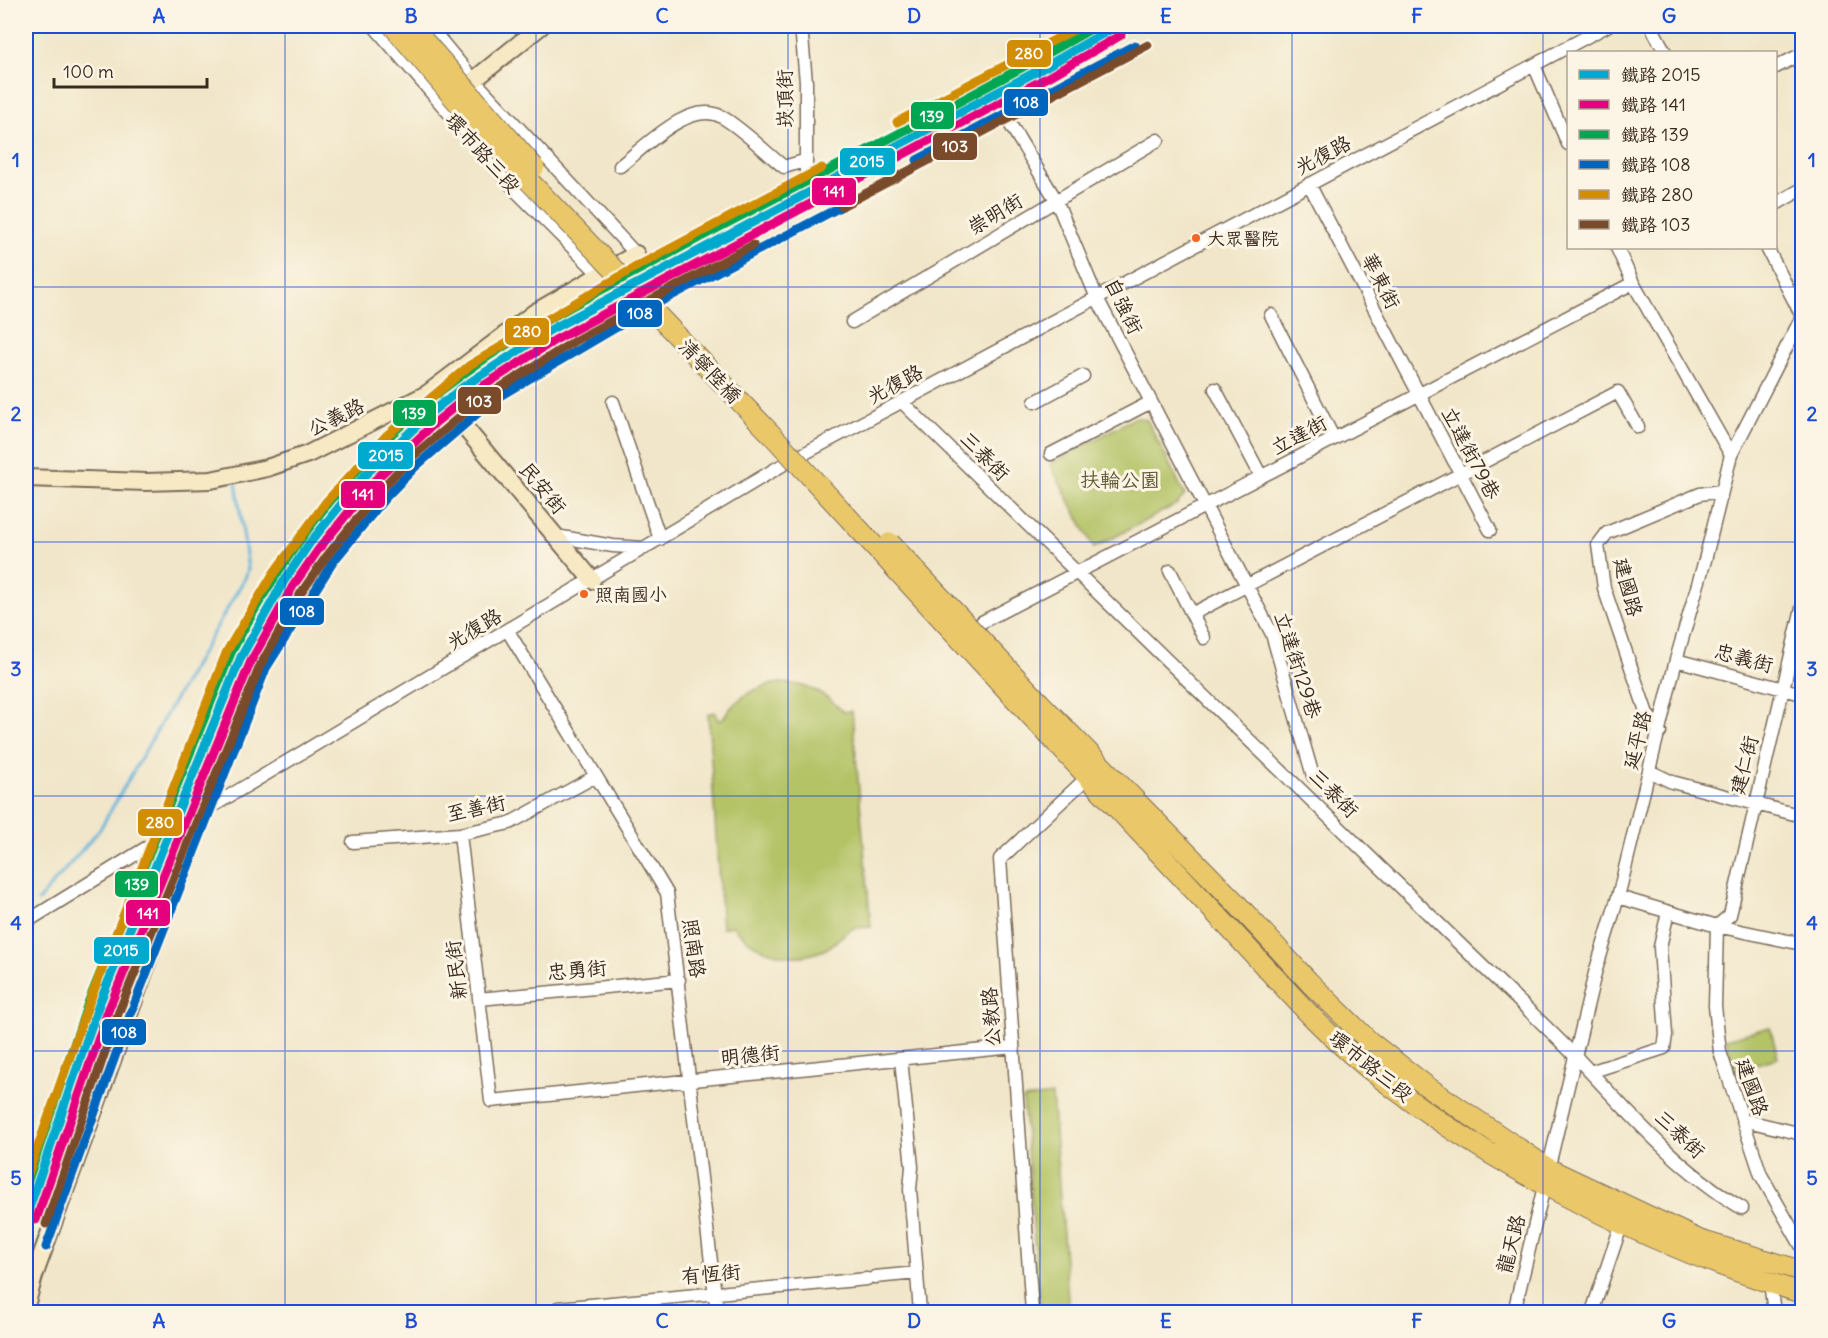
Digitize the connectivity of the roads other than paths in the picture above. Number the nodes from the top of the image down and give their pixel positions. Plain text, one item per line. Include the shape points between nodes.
1 (374, 26) edge
2 (393, 26) edge
3 (411, 26) edge
4 (429, 26) edge
5 (541, 26) edge
6 (801, 26) edge
7 (1607, 26) edge
8 (1651, 26) edge
9 (444, 43) junction
10 (1664, 51) edge
11 (1803, 54) edge
12 (1534, 65) junction
13 (1777, 67) edge
14 (413, 71) junction
15 (474, 80) junction
16 (1010, 124) dead end
17 (1567, 139) edge
18 (1158, 140) dead end
19 (620, 166) dead end
20 (1309, 184) junction
21 (1803, 189) edge
22 (1056, 200) junction
23 (1777, 203) edge
24 (1617, 249) edge
25 (1768, 249) edge
26 (636, 254) joint
27 (599, 274) junction
28 (1633, 283) junction
29 (664, 289) dead end
30 (1097, 298) junction
31 (1271, 315) dead end
32 (1803, 316) edge
33 (852, 322) dead end
34 (1083, 376) dead end
35 (1215, 389) dead end
36 (1418, 395) junction
37 (613, 402) dead end
38 (902, 402) junction
39 (1035, 402) dead end
40 (1151, 402) junction
41 (461, 423) junction
42 (1638, 427) dead end
43 (1334, 438) junction
44 (1051, 454) dead end
45 (1731, 455) junction
46 (1459, 474) junction
47 (1261, 476) junction
48 (26, 478) edge
49 (1721, 491) junction
50 (1206, 505) junction
51 (1490, 530) dead end
52 (556, 536) junction
53 (660, 539) junction
54 (646, 548) junction
55 (1170, 571) dead end
56 (1074, 572) junction
57 (592, 580) junction
58 (1247, 585) junction
59 (1803, 608) edge
60 (1192, 614) junction
61 (982, 622) dead end
62 (508, 631) junction
63 (1204, 638) dead end
64 (1676, 660) junction
65 (1783, 689) junction
66 (1803, 694) edge
67 (1035, 709) junction
68 (1660, 732) junction
69 (1095, 770) junction
70 (1649, 771) junction
71 (596, 776) junction
72 (1313, 776) dead end
73 (212, 802) junction
74 (1755, 803) junction
75 (1803, 816) edge
76 (460, 834) junction
77 (353, 842) dead end
78 (146, 848) tunnel mouth
79 (1618, 897) junction
80 (1668, 912) junction
81 (26, 922) edge
82 (1717, 926) junction
83 (1803, 944) edge
84 (679, 980) junction
85 (479, 999) junction
86 (1013, 1047) junction
87 (1575, 1056) junction
88 (901, 1059) junction
89 (1590, 1072) junction
90 (691, 1081) junction
91 (491, 1101) joint
92 (1743, 1120) junction
93 (1803, 1134) edge
94 (1548, 1177) junction
95 (1742, 1208) dead end
96 (1622, 1223) junction
97 (1803, 1247) edge
98 (1803, 1270) edge
99 (916, 1274) junction
100 (1770, 1283) junction
101 (715, 1293) junction
102 (1803, 1293) edge
103 (26, 1306) edge
104 (558, 1308) dead end
105 (717, 1312) edge
106 (920, 1312) edge
107 (1032, 1312) edge
108 (1514, 1312) edge
109 (1592, 1312) edge
110 (1774, 1312) edge

1 - 14 street, 環市路三段
2 - 67 main road, 清寧陸橋, bridge via 486,136
3 - 67 main road, 清寧陸橋, bridge via 533,166
4 - 9 street
5 - 15 street
6 - 19 street, 崁頂街 via 806,82 805,166 784,167 721,117 703,111 686,116
7 - 12 street, 光復路
8 - 10 street
9 - 14 street
9 - 15 street
11 - 13 street
12 - 17 street
12 - 20 street, 光復路
14 - 27 street, 環市路三段 via 519,193
15 - 26 street
16 - 22 street, 自強街
18 - 22 street, 崇明街
20 - 30 street, 光復路
20 - 36 street, 華東街
21 - 23 street
22 - 30 street, 自強街
22 - 33 street, 崇明街
24 - 28 street
25 - 32 street
26 - 27 street, 公義路
27 - 48 street, 公義路 via 511,330 440,384 308,454 224,478 146,482
28 - 36 street, 立達街
28 - 45 street
29 - 41 street
30 - 38 street, 光復路
30 - 40 street, 自強街
31 - 43 street
32 - 45 street, 延平路
34 - 39 street
35 - 47 street
36 - 43 street, 立達街
36 - 46 street, 立達街79巷
37 - 53 street
38 - 53 street, 光復路 via 779,467
38 - 56 street, 三泰街
40 - 44 street
40 - 50 street, 自強街
41 - 52 street, 民安街
41 - 73 street via 430,438 380,486 330,550 260,664
42 - 46 street via 1618,392
43 - 47 street, 立達街
45 - 49 street, 延平路
46 - 51 street, 立達街79巷
46 - 58 street
47 - 50 street, 立達街
49 - 64 street, 延平路
49 - 68 street, 建國路 via 1700,494 1607,533 1598,545 1604,588 1647,714
50 - 56 street, 立達街
50 - 58 street, 立達街129巷
52 - 54 street
52 - 57 street, 民安街
53 - 54 street, 光復路
54 - 57 street, 光復路
55 - 60 street
56 - 61 street, 立達街
56 - 87 street, 三泰街
57 - 62 street, 光復路
58 - 60 street
58 - 72 street, 立達街129巷 via 1272,634
59 - 65 street, 建仁街
60 - 63 street
62 - 71 street, 照南路
62 - 73 street, 光復路
64 - 65 street, 忠義街
64 - 68 street, 延平路
65 - 66 street, 忠義街
65 - 74 street, 建仁街
67 - 69 main road, 環市路三段
68 - 70 street, 延平路
69 - 86 street, 公教路 via 1000,860
69 - 94 main road, 環市路三段 via 1316,1021 1378,1077 1486,1151
70 - 74 street via 1672,782
70 - 79 street, 延平路
71 - 76 street, 至善街 via 510,823
71 - 84 street, 照南路 via 668,893
73 - 103 street, bridge via 195,832
74 - 75 street
74 - 82 street, 建仁街 via 1730,915
76 - 77 street, 至善街
76 - 85 street, 新民街
78 - 81 street
79 - 80 street
79 - 87 street, 延平路
80 - 82 street
80 - 89 street via 1660,947 1664,1048
82 - 83 street
82 - 92 street, 建國路 via 1715,1006 1720,1052
84 - 85 street, 忠勇街
84 - 90 street, 照南路
85 - 91 street, 新民街
86 - 88 street, 明德街
86 - 107 street, 公教路
87 - 89 street, 三泰街
87 - 94 street, 延平路
88 - 90 street, 明德街
88 - 99 street via 912,1167
89 - 95 street, 三泰街 via 1713,1192
90 - 91 street, 明德街
90 - 101 street, 照南路
92 - 93 street
92 - 97 street, 建國路 via 1769,1192
94 - 96 main road, 環市路三段
94 - 98 main road, 環市路三段 via 1699,1240
94 - 108 street, 龍天路
96 - 100 main road, 環市路三段
96 - 109 street
99 - 101 street, 有恆街
99 - 106 street
100 - 102 main road, 環市路三段
100 - 110 street
101 - 104 street, 有恆街
101 - 105 street, 照南路

